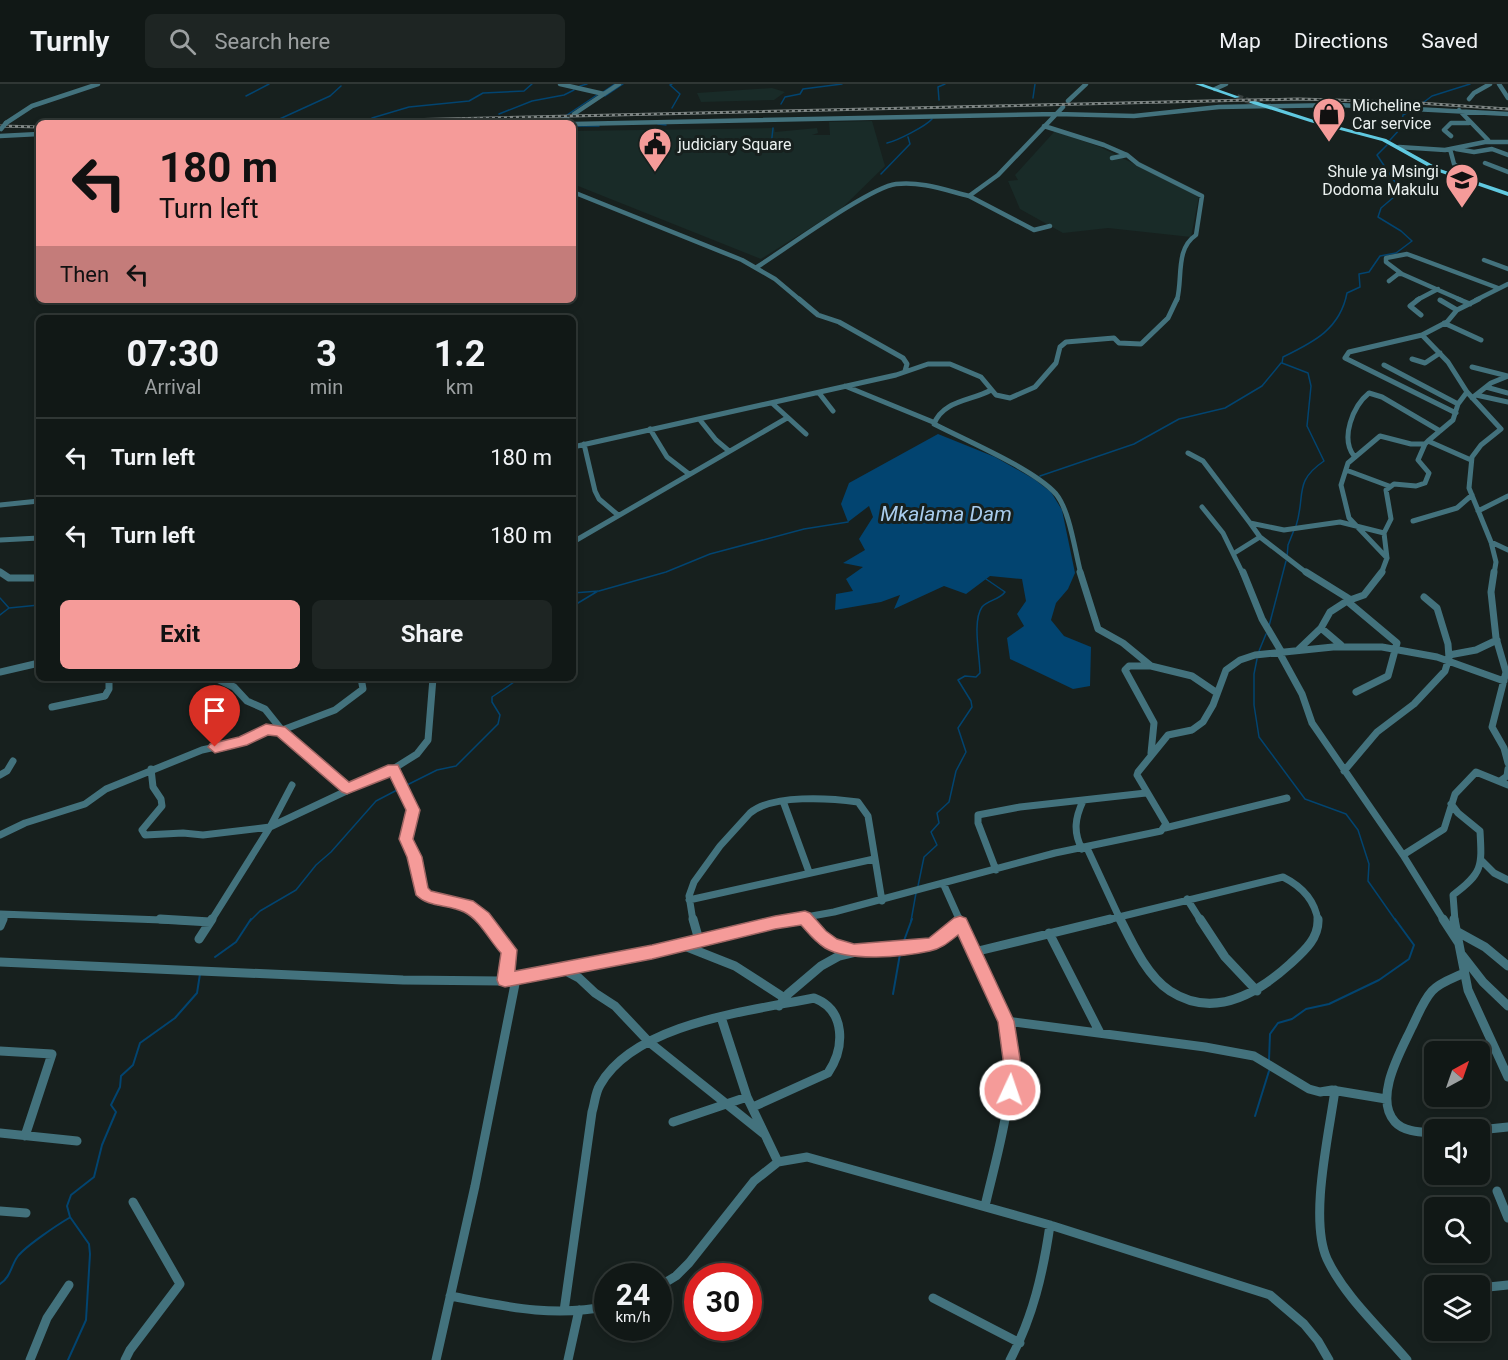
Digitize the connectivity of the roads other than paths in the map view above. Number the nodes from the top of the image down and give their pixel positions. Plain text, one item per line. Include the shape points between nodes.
1 (98, 84) edge
2 (560, 84) edge
3 (619, 84) edge
4 (1086, 84) edge
5 (1198, 84) edge
6 (1226, 84) edge
7 (1490, 84) edge
8 (1498, 84) edge
9 (1215, 89) junction
10 (604, 94) junction
11 (1238, 97) tunnel mouth
12 (1508, 98) edge
13 (1469, 99) dead end
14 (1068, 101) dead end
15 (1252, 102) tunnel mouth
16 (1265, 106) junction
17 (1063, 107) dead end
18 (1459, 110) junction
19 (574, 114) dead end
20 (1057, 114) junction
21 (1508, 114) edge
22 (567, 118) dead end
23 (564, 120) edge
24 (1470, 123) junction
25 (576, 124) edge
26 (1044, 126) junction
27 (0, 129) edge
28 (36, 134) edge
29 (0, 136) edge
30 (1451, 136) dead end
31 (1488, 140) junction
32 (1508, 142) edge
33 (1399, 147) junction
34 (1452, 149) junction
35 (1127, 155) junction
36 (1508, 155) edge
37 (1112, 158) dead end
38 (1485, 164) dead end
39 (1508, 172) edge
40 (1477, 184) junction
41 (576, 193) edge
42 (1508, 194) edge
43 (969, 196) junction
44 (1050, 226) dead end
45 (1484, 260) dead end
46 (757, 267) junction
47 (1508, 269) edge
48 (1402, 274) junction
49 (1389, 281) dead end
50 (1504, 286) edge
51 (1438, 289) junction
52 (1440, 300) dead end
53 (1470, 304) junction
54 (1457, 310) junction
55 (1421, 315) dead end
56 (1444, 323) junction
57 (1422, 335) junction
58 (1481, 340) dead end
59 (1440, 353) junction
60 (1412, 359) dead end
61 (1384, 365) dead end
62 (1472, 367) dead end
63 (905, 371) junction
64 (1508, 376) edge
65 (845, 386) junction
66 (1486, 387) junction
67 (990, 390) junction
68 (1467, 392) junction
69 (819, 393) junction
70 (1508, 393) edge
71 (1474, 397) junction
72 (1508, 402) edge
73 (773, 404) junction
74 (1458, 404) junction
75 (833, 411) dead end
76 (1456, 413) junction
77 (787, 418) junction
78 (700, 420) junction
79 (933, 422) junction
80 (1508, 423) edge
81 (1499, 425) junction
82 (650, 429) junction
83 (1440, 431) junction
84 (806, 434) dead end
85 (1426, 443) junction
86 (584, 444) junction
87 (576, 446) edge
88 (729, 451) junction
89 (1188, 453) dead end
90 (1354, 456) junction
91 (1471, 460) junction
92 (1346, 470) junction
93 (689, 474) junction
94 (1389, 486) junction
95 (1472, 495) junction
96 (1508, 496) edge
97 (36, 501) edge
98 (0, 505) edge
99 (1202, 507) dead end
100 (1478, 511) junction
101 (618, 515) junction
102 (1413, 521) dead end
103 (1250, 523) junction
104 (1357, 526) junction
105 (1384, 533) junction
106 (36, 537) edge
107 (1260, 537) junction
108 (0, 540) edge
109 (576, 540) edge
110 (1491, 542) junction
111 (1508, 550) edge
112 (1236, 552) junction
113 (1387, 558) junction
114 (0, 572) edge
115 (36, 578) edge
116 (1424, 597) dead end
117 (1349, 601) junction
118 (1321, 628) junction
119 (1497, 640) junction
120 (1341, 645) junction
121 (1395, 648) junction
122 (1298, 650) junction
123 (1280, 651) junction
124 (1448, 659) junction
125 (36, 664) edge
126 (1151, 666) junction
127 (1507, 671) edge
128 (0, 672) edge
129 (109, 681) edge
130 (221, 681) edge
131 (362, 681) edge
132 (433, 681) edge
133 (1504, 681) junction
134 (1356, 692) dead end
135 (1504, 692) edge
136 (1218, 693) junction
137 (52, 707) dead end
138 (280, 731) junction
139 (1150, 756) junction
140 (13, 761) dead end
141 (1508, 763) edge
142 (151, 769) junction
143 (393, 769) junction
144 (1508, 769) edge
145 (1344, 771) junction
146 (0, 775) edge
147 (1500, 781) junction
148 (292, 785) dead end
149 (1508, 785) edge
150 (347, 788) junction
151 (1146, 793) junction
152 (1287, 798) dead end
153 (783, 801) junction
154 (1083, 801) junction
155 (1451, 804) junction
156 (270, 827) junction
157 (1165, 828) junction
158 (0, 835) edge
159 (1085, 848) junction
160 (1402, 855) junction
161 (874, 859) junction
162 (1482, 861) junction
163 (996, 870) junction
164 (809, 872) junction
165 (1508, 879) edge
166 (944, 883) junction
167 (689, 900) junction
168 (1187, 900) junction
169 (882, 901) junction
170 (3, 915) edge
171 (805, 918) junction
172 (1120, 918) junction
173 (210, 922) junction
174 (960, 923) junction
175 (0, 926) edge
176 (1456, 931) junction
177 (1049, 933) junction
178 (199, 939) dead end
179 (699, 940) junction
180 (1458, 942) junction
181 (682, 945) junction
182 (854, 951) junction
183 (974, 952) junction
184 (1460, 952) junction
185 (0, 962) edge
186 (1508, 966) edge
187 (562, 969) junction
188 (1464, 973) junction
189 (516, 979) junction
190 (505, 980) junction
191 (1257, 991) junction
192 (783, 997) junction
193 (779, 1006) junction
194 (1508, 1006) edge
195 (721, 1017) junction
196 (1006, 1021) junction
197 (1100, 1033) junction
198 (649, 1042) junction
199 (0, 1052) edge
200 (1508, 1077) edge
201 (1335, 1090) junction
202 (747, 1097) junction
203 (1386, 1099) junction
204 (726, 1104) junction
205 (753, 1107) junction
206 (673, 1122) dead end
207 (1508, 1127) edge
208 (1490, 1129) edge
209 (0, 1133) edge
210 (764, 1134) junction
211 (1424, 1134) edge
212 (25, 1136) junction
213 (77, 1141) dead end
214 (778, 1162) junction
215 (1497, 1191) dead end
216 (133, 1202) dead end
217 (985, 1206) junction
218 (0, 1212) edge
219 (26, 1213) dead end
220 (1508, 1218) edge
221 (1050, 1225) junction
222 (672, 1279) edge
223 (69, 1285) dead end
224 (1508, 1285) edge
225 (1490, 1287) edge
226 (450, 1296) junction
227 (933, 1298) dead end
228 (594, 1308) edge
229 (579, 1310) junction
230 (564, 1311) junction
231 (1020, 1343) junction
232 (30, 1360) edge
233 (125, 1360) edge
234 (436, 1360) edge
235 (568, 1360) edge
236 (1010, 1360) edge
237 (1329, 1360) edge
238 (1407, 1360) edge

1 - 27 street, bridge via 32,106
2 - 10 street
3 - 10 street
4 - 14 street
5 - 9 main road
6 - 9 street
7 - 13 street
8 - 12 street
9 - 11 main road
10 - 19 street
15 - 16 main road
16 - 18 street
16 - 20 street via 1134,116
16 - 33 main road
17 - 20 street
18 - 21 street
18 - 24 street
20 - 25 street
20 - 26 street
22 - 23 street
24 - 30 street via 1451,123 1444,130
24 - 31 street
26 - 35 street
26 - 43 street via 998,175
28 - 29 street
31 - 32 street
31 - 34 street
33 - 34 street
33 - 40 main road via 1438,170
34 - 36 street via 1492,149
34 - 40 street via 1454,164
35 - 37 street
35 - 67 street via 1202,196 1196,235 1186,242 1181,261 1180,285 1170,320 1141,344 1119,343 1114,338 1066,342 1060,347 1056,363 1035,387 1010,398
38 - 39 street
40 - 42 main road
41 - 46 street
43 - 44 street via 1034,230
43 - 46 street via 923,184 887,186
45 - 47 street
46 - 63 street via 818,315 839,322 903,358 907,364
48 - 49 street
48 - 50 street via 1386,258 1407,254
48 - 51 street
50 - 53 street
51 - 53 street
51 - 55 street via 1417,298 1410,306
52 - 54 street
53 - 54 street
54 - 56 street
56 - 57 street
56 - 58 street
57 - 59 street
57 - 76 street via 1349,352 1345,358
59 - 60 street via 1425,363
59 - 68 street
61 - 74 street
62 - 64 street
63 - 65 street
63 - 67 street via 937,363 957,365 981,377
64 - 66 street
65 - 69 street
65 - 79 street
66 - 70 street
66 - 71 street
67 - 79 street via 966,398
68 - 71 street
68 - 74 street
69 - 73 street
69 - 75 street
71 - 72 street
71 - 81 street
73 - 77 street
73 - 78 street
74 - 76 street
76 - 83 street
77 - 84 street
77 - 88 street
78 - 82 street
78 - 88 street
79 - 126 street via 1037,478 1056,494 1065,511 1095,626
80 - 81 street
81 - 91 street via 1501,431 1475,451
82 - 86 street
82 - 93 street via 668,457
83 - 85 street
83 - 90 street via 1369,393 1356,410 1348,438
85 - 90 street via 1411,444 1381,435
85 - 91 street
85 - 94 street via 1418,460 1429,473 1425,483
86 - 87 street
86 - 101 street via 595,491
88 - 93 street
89 - 103 street via 1203,461
90 - 92 street
91 - 95 street
92 - 94 street
92 - 104 street via 1341,484 1344,502 1349,518
93 - 101 street
94 - 105 street via 1386,490 1391,519
95 - 100 street
95 - 102 street via 1457,508
96 - 100 street
97 - 98 street
99 - 112 street
100 - 110 street
101 - 109 street
103 - 104 street via 1284,530 1333,521
103 - 107 street
104 - 105 street
104 - 113 street
105 - 113 street
106 - 108 street
107 - 112 street
107 - 117 street
110 - 111 street
110 - 119 street via 1496,562 1491,592
112 - 123 street via 1258,611
113 - 117 street via 1372,586 1364,595
114 - 115 street via 9,578
116 - 124 street via 1437,608
117 - 118 street via 1330,612
117 - 121 street via 1394,638
118 - 120 street
118 - 122 street
119 - 124 street
119 - 127 street
120 - 121 street
120 - 122 street
121 - 124 street
121 - 134 street via 1388,676
122 - 123 street
123 - 136 street via 1235,662 1222,677
123 - 145 street via 1310,719
124 - 133 street
124 - 145 street via 1442,674 1419,700 1377,732
125 - 128 street
126 - 136 street via 1192,676
126 - 139 street via 1129,666 1125,670 1154,723
127 - 133 street
129 - 137 street via 105,696
130 - 138 street via 265,709
131 - 138 street via 363,689 335,710
132 - 143 street via 428,740 417,754
133 - 135 street
135 - 141 street via 1492,727
136 - 139 street via 1203,722 1189,731 1168,735
138 - 142 street via 266,730
138 - 150 street
139 - 151 street via 1137,775
140 - 146 street
142 - 156 street via 153,787 162,806 145,824 145,835 203,835
142 - 158 street via 106,789 85,804
143 - 150 street
143 - 190 street via 413,810 406,839 415,857 421,891 468,906 484,918 509,950
144 - 147 street via 1507,776
145 - 160 street
147 - 149 street
147 - 155 street via 1476,772 1455,794
148 - 156 street
150 - 156 street
151 - 154 street
151 - 157 street
152 - 157 street
153 - 161 street via 858,802 868,816
153 - 164 street
153 - 167 street via 766,803 749,814 700,872
154 - 159 street via 1074,825 1075,838
154 - 163 street via 978,815
155 - 160 street via 1444,829
155 - 162 street via 1480,831
156 - 173 street
157 - 159 street
159 - 163 street
159 - 172 street
160 - 180 street
161 - 164 street
161 - 169 street
162 - 165 street via 1494,873
162 - 176 street via 1478,872 1452,899
163 - 166 street
164 - 167 street
166 - 169 street
166 - 174 street
167 - 179 street
168 - 172 street
168 - 191 street via 1225,957
168 - 191 street via 1283,877 1307,894 1320,923 1316,936 1305,951
169 - 171 street
170 - 173 street via 155,917
170 - 175 street
171 - 179 street
171 - 182 street via 832,944
172 - 177 street
172 - 191 street via 1150,971 1166,989 1184,998 1214,1003 1233,1001
173 - 178 street
174 - 182 street via 930,945
174 - 183 street
176 - 180 street
176 - 186 street
177 - 183 street
177 - 197 street
179 - 181 street
180 - 184 street
181 - 187 street
181 - 192 street via 725,959
182 - 192 street via 825,963
183 - 196 street
184 - 188 street
184 - 194 street
185 - 190 street via 403,980
187 - 189 street
187 - 198 street via 615,1006
188 - 200 street via 1478,1016
188 - 203 street via 1430,995 1400,1050
189 - 190 street
189 - 226 street
192 - 193 street
193 - 195 street
193 - 205 street via 814,998 831,1005 839,1029 840,1056 828,1073
195 - 198 street
195 - 202 street
196 - 197 street
196 - 217 street via 1010,1090
197 - 201 street via 1254,1056 1309,1089
198 - 204 street
198 - 230 street via 623,1060 600,1085 592,1112
199 - 212 street via 52,1054
201 - 203 street
201 - 238 street via 1319,1211 1322,1242 1345,1288
202 - 204 street
202 - 205 street
203 - 211 street via 1399,1126
204 - 206 street
204 - 210 street
205 - 210 street
207 - 208 street
209 - 212 street
210 - 214 street
212 - 213 street
214 - 217 street via 819,1159
214 - 222 street via 754,1181
215 - 220 street
216 - 233 street via 180,1284
217 - 221 street
218 - 219 street
221 - 231 street via 1040,1291
221 - 237 street via 1270,1295 1294,1312 1321,1342
223 - 232 street via 47,1318
224 - 225 street
226 - 230 street via 546,1312
226 - 234 street
227 - 231 street
228 - 229 street
229 - 230 street
229 - 235 street
231 - 236 street

